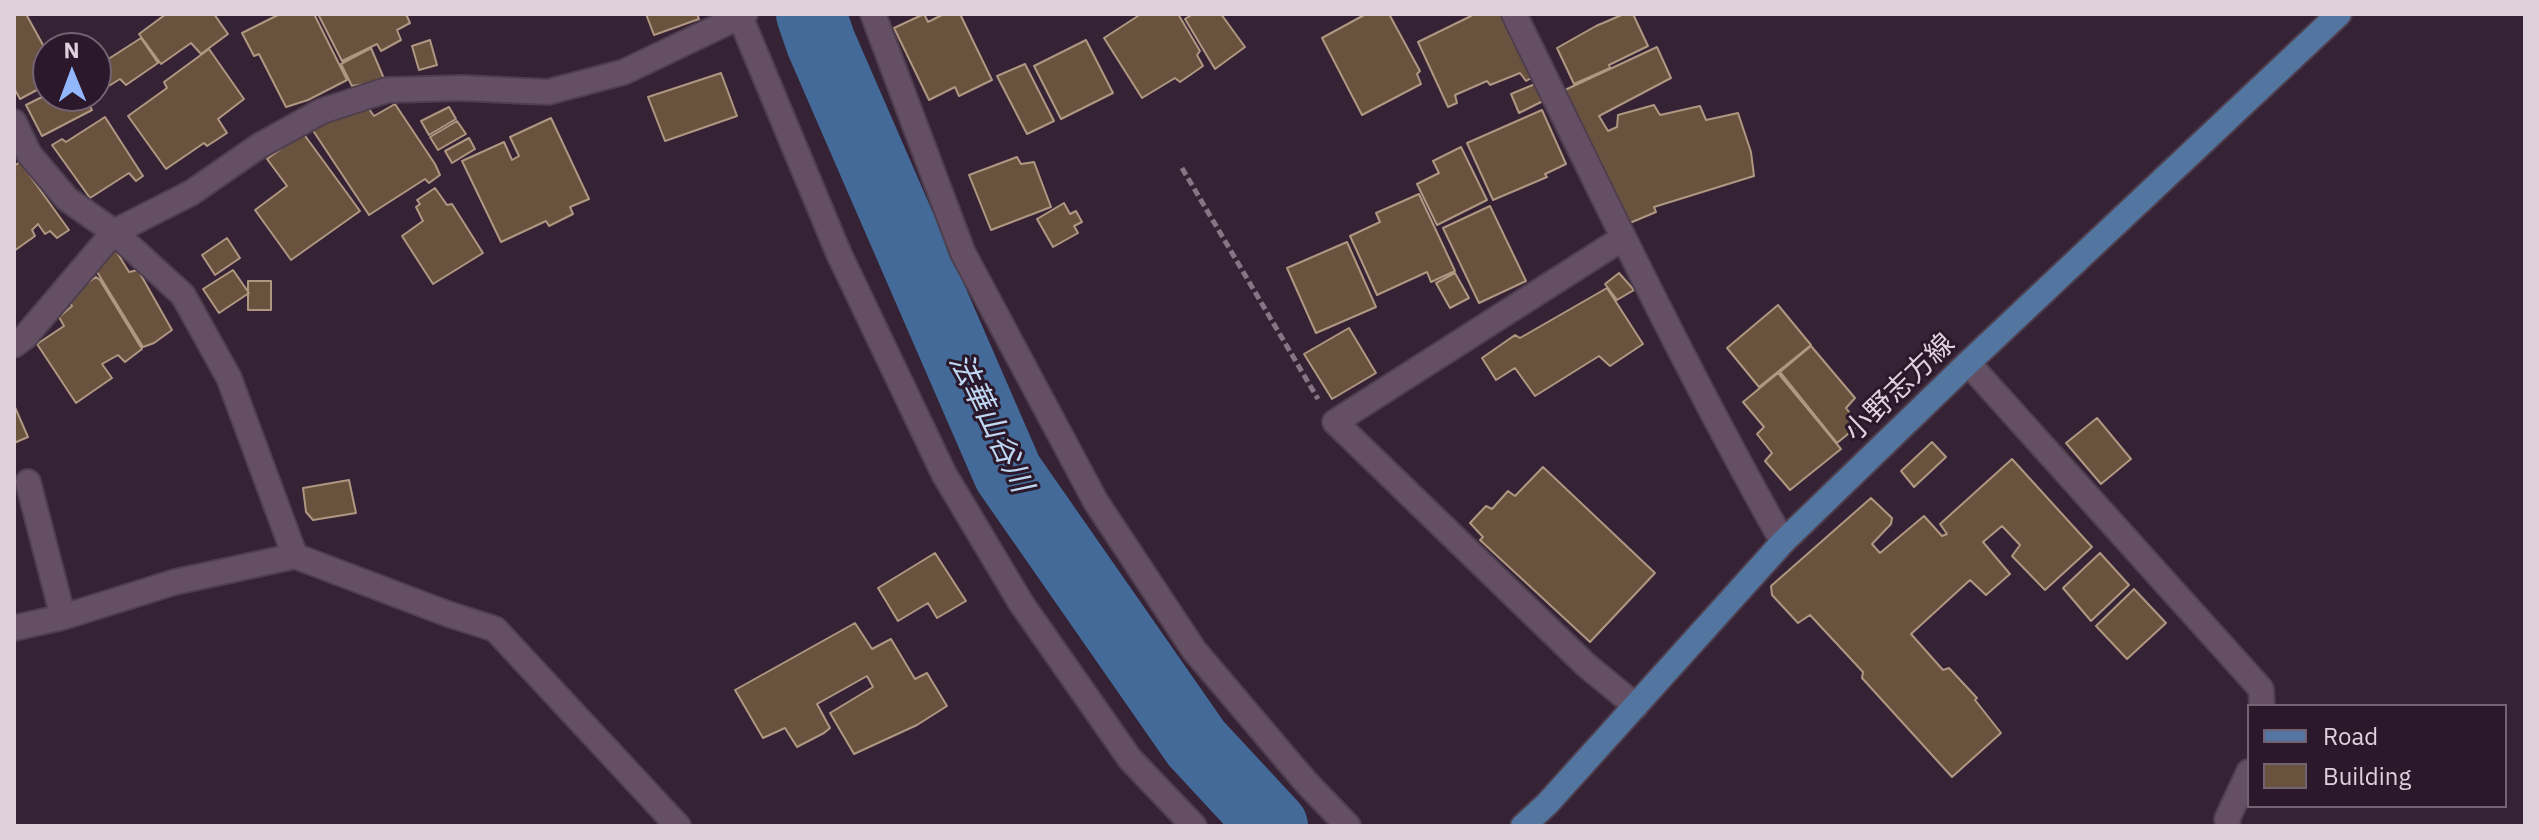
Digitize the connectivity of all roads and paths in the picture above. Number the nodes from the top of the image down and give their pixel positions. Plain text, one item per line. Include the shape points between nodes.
1 (873, 14) edge
2 (1514, 14) edge
3 (2339, 14) edge
4 (741, 15) edge
5 (14, 122) edge
6 (1182, 168) dead end
7 (114, 232) junction
8 (1623, 238) junction
9 (14, 345) edge
10 (1968, 363) junction
11 (1335, 422) junction
12 (28, 482) dead end
13 (1783, 542) junction
14 (295, 556) junction
15 (63, 617) junction
16 (14, 628) edge
17 (2262, 704) edge
18 (1636, 706) junction
19 (2247, 776) edge
20 (678, 826) edge
21 (1194, 826) edge
22 (1348, 826) edge
23 (1523, 826) edge
24 (2228, 826) edge

1 - 22 street via 963,253 1096,502 1194,650
2 - 8 street
3 - 10 main road, 小野志方線
4 - 7 street via 624,72 548,92 387,90 322,111 191,193
4 - 21 street via 839,254 944,474 1021,603 1130,759
5 - 7 street via 29,154 67,199
6 - 11 path
7 - 9 street
7 - 14 street via 183,295 229,378
8 - 11 street
8 - 13 street
10 - 13 main road, 小野志方線
10 - 17 street via 2261,689
11 - 18 street via 1586,665
12 - 15 street
13 - 18 main road, 小野志方線
14 - 15 street via 175,582
14 - 20 street via 495,629
15 - 16 street
18 - 23 main road, 小野志方線
19 - 24 street

